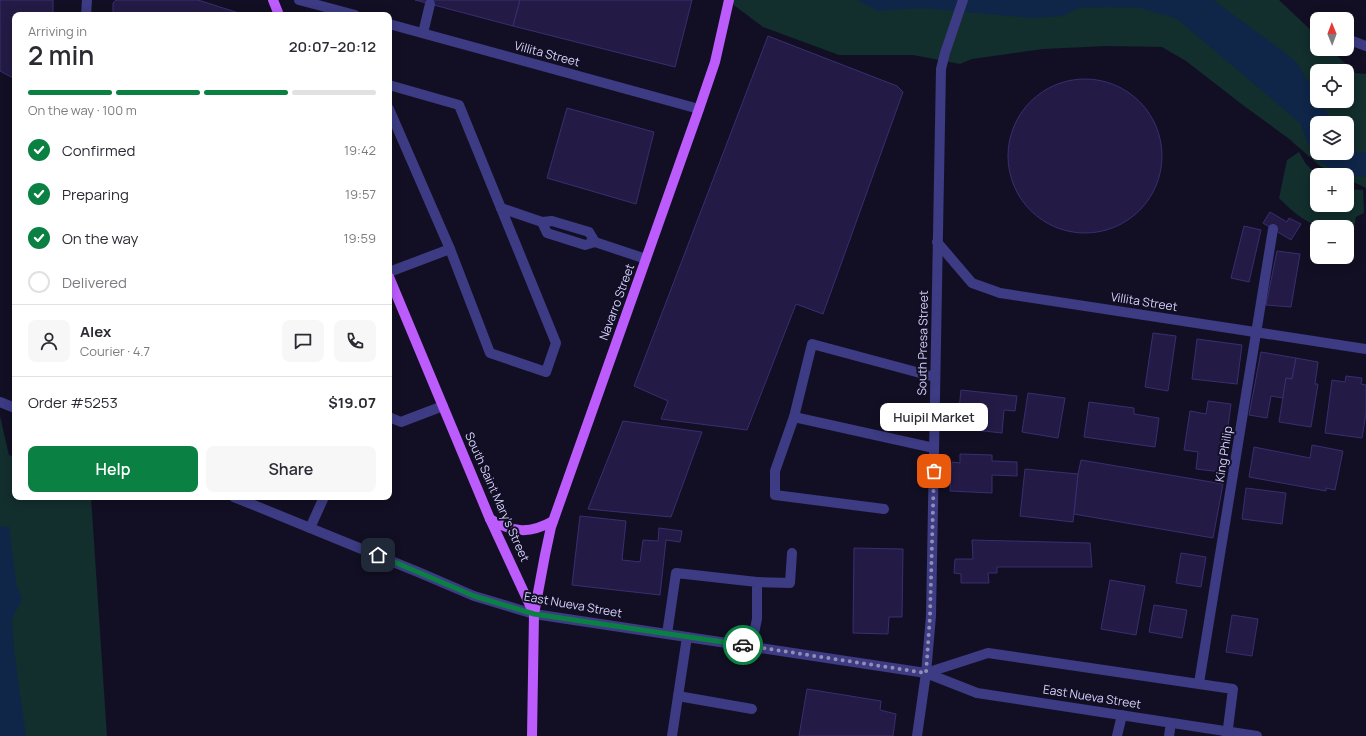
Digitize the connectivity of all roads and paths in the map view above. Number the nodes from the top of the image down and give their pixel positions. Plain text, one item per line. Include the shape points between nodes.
1 (87, 0) edge
2 (273, 0) edge
3 (299, 0) edge
4 (729, 0) edge
5 (963, 0) edge
6 (430, 4) dead end
7 (86, 12) edge
8 (279, 12) edge
9 (343, 12) edge
10 (392, 25) edge
11 (422, 33) junction
12 (1354, 42) edge
13 (1366, 46) edge
14 (392, 86) edge
15 (699, 109) junction
16 (392, 116) edge
17 (501, 208) junction
18 (1273, 229) dead end
19 (937, 242) junction
20 (450, 249) junction
21 (646, 259) junction
22 (392, 271) edge
23 (392, 284) edge
24 (1257, 332) junction
25 (1366, 349) edge
26 (936, 377) junction
27 (0, 402) edge
28 (443, 406) junction
29 (12, 407) edge
30 (794, 417) junction
31 (392, 418) edge
32 (934, 448) junction
33 (241, 500) edge
34 (323, 500) edge
35 (884, 509) dead end
36 (490, 519) junction
37 (554, 521) junction
38 (310, 528) junction
39 (792, 553) dead end
40 (757, 582) junction
41 (534, 614) junction
42 (667, 634) junction
43 (687, 637) junction
44 (751, 647) junction
45 (926, 673) junction
46 (1199, 683) junction
47 (678, 696) junction
48 (752, 709) dead end
49 (1122, 715) junction
50 (1171, 723) junction
51 (1227, 734) edge
52 (532, 736) edge
53 (672, 736) edge
54 (917, 736) edge
55 (1117, 736) edge
56 (1169, 736) edge
57 (1257, 736) edge

1 - 7 street
2 - 8 main road
3 - 9 street
4 - 15 main road, Navarro Street via 715,62
5 - 19 street, South Presa Street via 941,69
6 - 11 street
10 - 11 street, Villita Street
11 - 15 street, Villita Street
12 - 13 street
14 - 17 street via 459,105
15 - 21 main road, Navarro Street
16 - 20 street
17 - 20 street via 556,343 546,372 490,353
17 - 21 street via 542,222 552,221 589,232 595,242
18 - 24 street, King Philip
19 - 24 street, Villita Street via 972,283 1000,293
19 - 26 street, South Presa Street
20 - 22 street
21 - 37 main road, Navarro Street
23 - 28 main road, South Saint Mary's Street
24 - 25 street, Villita Street
24 - 46 street, King Philip
26 - 30 street via 812,344
26 - 32 street, South Presa Street
27 - 29 street
28 - 31 street via 401,422
28 - 36 main road, South Saint Mary's Street
30 - 32 street
30 - 35 street via 775,471 775,495
32 - 45 street, South Presa Street via 930,622
33 - 38 street, East Nueva Street
34 - 38 street
36 - 37 main road via 510,529 522,530 533,529
36 - 41 main road, South Saint Mary's Street
37 - 41 main road, Navarro Street
38 - 41 street, East Nueva Street via 474,596
39 - 40 street via 790,583
40 - 42 street via 676,573
40 - 44 street via 758,619
41 - 42 street, East Nueva Street
41 - 52 main road, South Saint Mary's Street
42 - 43 street, East Nueva Street
43 - 44 street, East Nueva Street
43 - 47 street
44 - 45 street, East Nueva Street
45 - 46 street, East Nueva Street via 988,653
45 - 49 street, East Nueva Street via 977,693
45 - 54 street, South Presa Street
46 - 51 street, East Nueva Street via 1233,689
47 - 48 street
47 - 53 street
49 - 50 street, East Nueva Street
49 - 55 street
50 - 51 street, East Nueva Street
50 - 56 street
51 - 57 street, East Nueva Street

